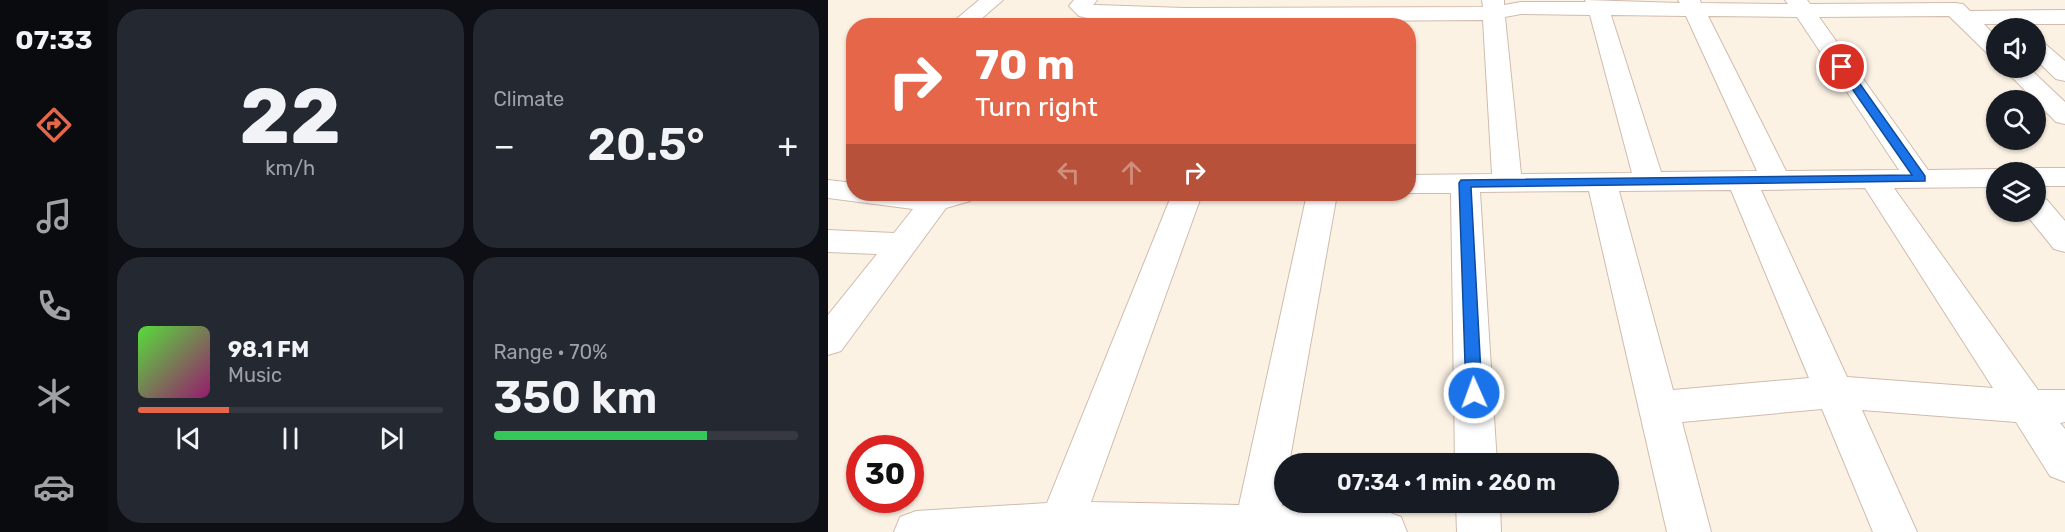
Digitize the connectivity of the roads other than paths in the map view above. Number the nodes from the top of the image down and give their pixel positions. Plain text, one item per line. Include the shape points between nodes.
1 (992, 0) edge
2 (1086, 0) edge
3 (1982, 0) edge
4 (1597, 4) edge
5 (1691, 4) edge
6 (1800, 5) edge
7 (1493, 6) edge
8 (1188, 7) edge
9 (1390, 7) edge
10 (1955, 9) edge
11 (1291, 13) edge
12 (2065, 17) edge
13 (969, 18) edge
14 (1989, 18) edge
15 (2002, 18) edge
16 (2046, 19) edge
17 (1986, 39) edge
18 (2046, 57) edge
19 (2065, 74) edge
20 (2025, 78) edge
21 (2065, 116) edge
22 (2046, 177) edge
23 (2065, 177) edge
24 (1920, 178) junction
25 (1986, 178) edge
26 (1873, 179) junction
27 (1759, 180) junction
28 (1649, 181) junction
29 (1602, 182) junction
30 (1465, 183) junction
31 (1508, 183) junction
32 (1416, 184) edge
33 (943, 201) edge
34 (1184, 201) edge
35 (1321, 201) edge
36 (2046, 219) edge
37 (828, 241) edge
38 (2065, 241) edge
39 (902, 244) junction
40 (832, 330) edge
41 (1833, 392) junction
42 (2047, 407) edge
43 (1659, 408) junction
44 (1476, 453) edge
45 (2065, 463) edge
46 (1478, 513) edge
47 (1060, 528) edge
48 (1256, 529) edge
49 (916, 532) edge
50 (1386, 532) edge
51 (1479, 532) edge
52 (1689, 532) edge
53 (1894, 532) edge

1 - 13 street
2 - 8 street via 1080,6 1087,11
3 - 15 street
4 - 5 street
4 - 7 street
4 - 28 street
5 - 6 street
5 - 27 street
6 - 10 street
6 - 24 street
7 - 9 street
7 - 31 street
8 - 11 street
9 - 11 street
10 - 14 street
10 - 17 street
12 - 16 street
18 - 19 street
20 - 21 street
22 - 23 street
24 - 25 street
24 - 26 street
26 - 27 street
26 - 42 street
27 - 28 street
27 - 41 street
28 - 29 street
29 - 31 street
29 - 43 street
30 - 31 street
30 - 32 street
30 - 44 street
33 - 39 street
34 - 47 street
35 - 48 street
36 - 38 street
37 - 39 street
39 - 40 street
41 - 42 street
41 - 43 street
41 - 53 street
42 - 45 street
43 - 52 street
46 - 51 street
47 - 48 street
47 - 49 street
48 - 50 street

